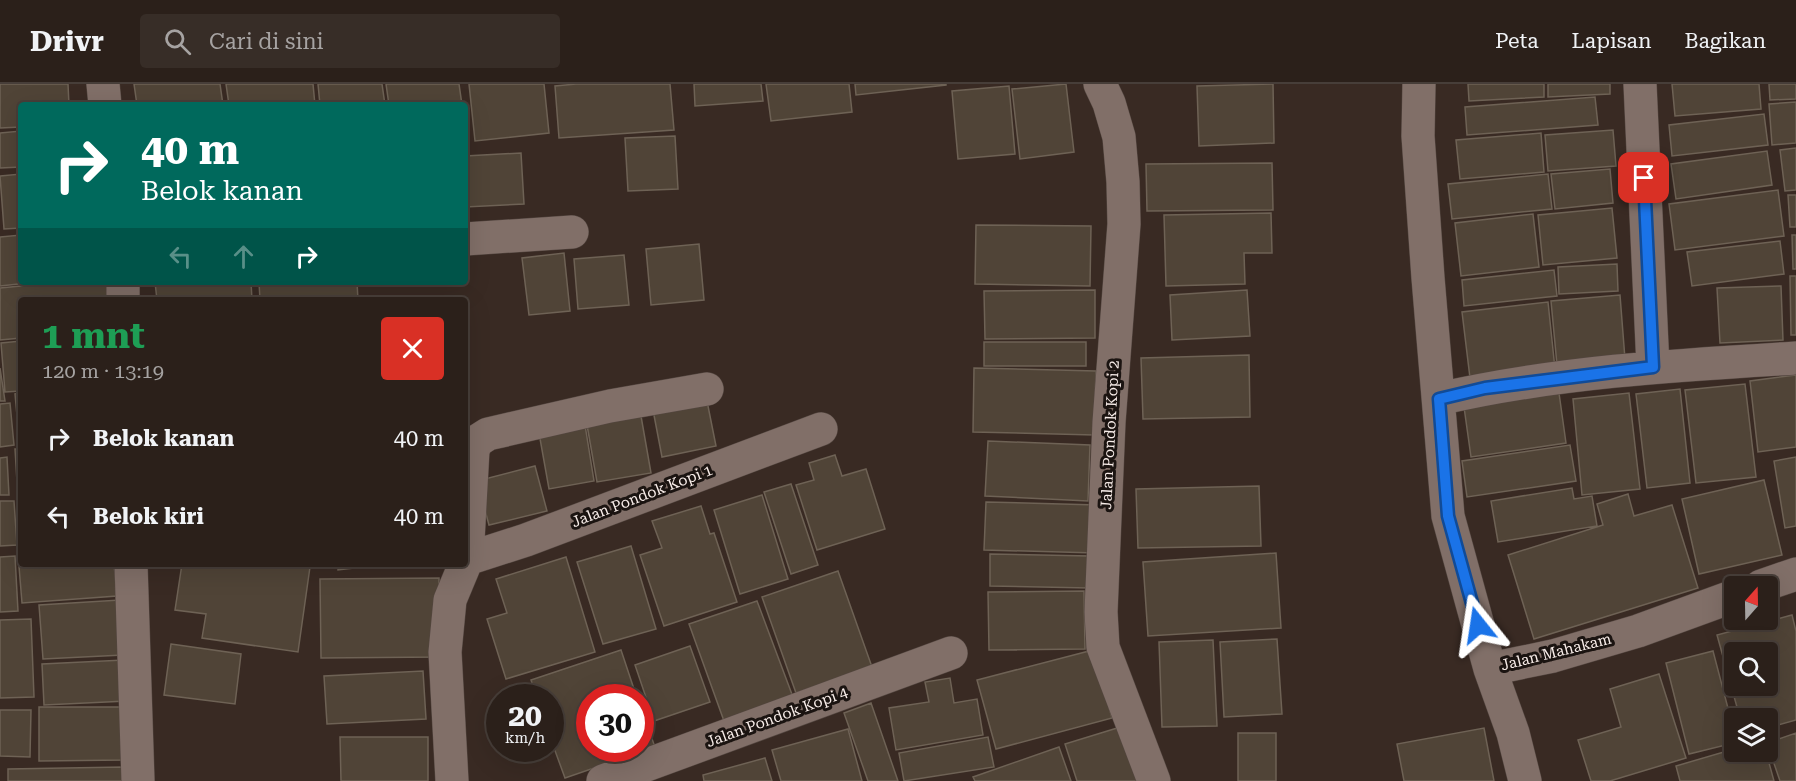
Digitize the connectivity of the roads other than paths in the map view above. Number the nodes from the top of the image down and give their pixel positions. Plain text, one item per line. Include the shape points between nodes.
1 (103, 84) edge
2 (1100, 84) edge
3 (1419, 84) edge
4 (1640, 84) edge
5 (105, 102) edge
6 (572, 232) dead end
7 (468, 239) edge
8 (1796, 358) edge
9 (1653, 367) junction
10 (707, 389) dead end
11 (1439, 399) junction
12 (821, 429) dead end
13 (468, 530) edge
14 (468, 561) edge
15 (131, 567) edge
16 (464, 567) edge
17 (1796, 574) edge
18 (1778, 580) edge
19 (1724, 600) edge
20 (951, 653) dead end
21 (1490, 669) junction
22 (138, 781) edge
23 (452, 781) edge
24 (603, 781) edge
25 (1154, 781) edge
26 (1525, 781) edge

1 - 5 street
2 - 25 street, Jalan Pondok Kopi 2 via 1119,137 1124,182 1109,422 1103,647
3 - 11 street via 1418,136
4 - 9 street
6 - 7 street
8 - 9 street
9 - 11 street via 1485,388
10 - 13 street via 488,434 477,441 473,450
11 - 21 street via 1448,516
12 - 14 street, Jalan Pondok Kopi 1
15 - 22 street
16 - 23 street via 450,600 445,652
17 - 18 street
19 - 21 street, Jalan Mahakam via 1638,632
20 - 24 street, Jalan Pondok Kopi 4
21 - 26 street, Jalan Mahakam

